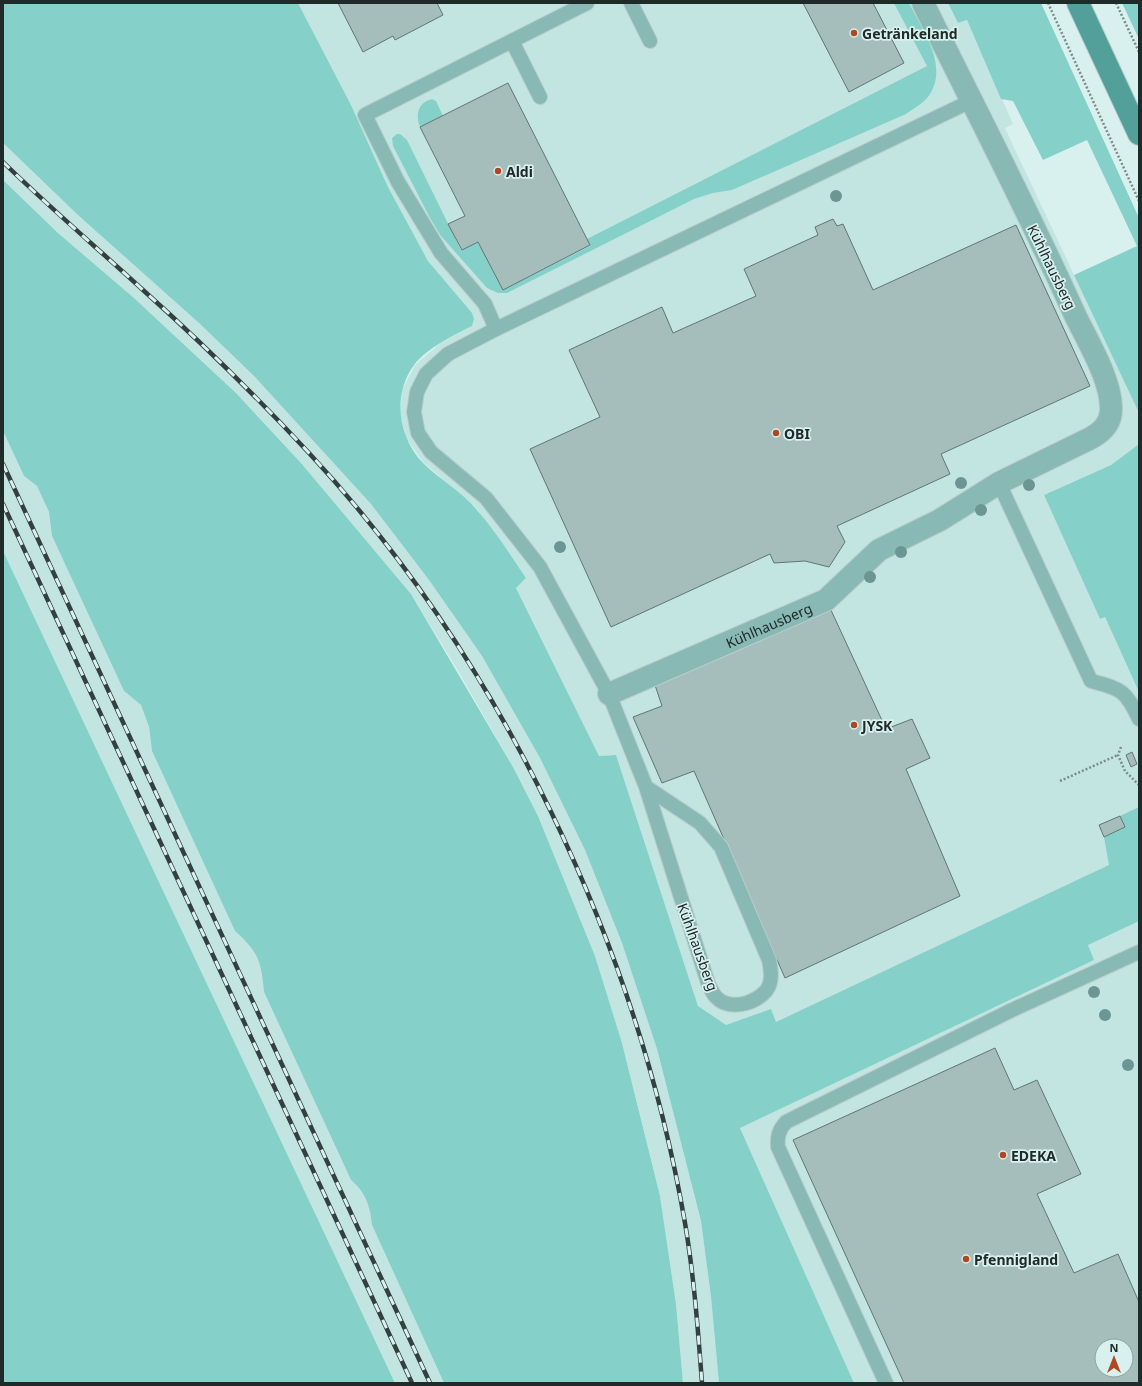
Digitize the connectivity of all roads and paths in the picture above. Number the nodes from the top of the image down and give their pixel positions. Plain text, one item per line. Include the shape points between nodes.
1 (587, 3) edge
2 (631, 3) edge
3 (923, 3) edge
4 (1048, 3) edge
5 (1078, 3) edge
6 (1116, 3) edge
7 (512, 41) junction
8 (650, 41) dead end
9 (1139, 52) edge
10 (540, 98) dead end
11 (971, 101) junction
12 (1139, 134) edge
13 (1139, 200) edge
14 (496, 329) junction
15 (999, 483) junction
16 (609, 694) junction
17 (1139, 718) edge
18 (1121, 747) dead end
19 (1118, 755) junction
20 (1060, 781) dead end
21 (1139, 785) edge
22 (646, 787) junction
23 (1139, 952) edge
24 (886, 1383) edge

1 - 7 lane
2 - 8 lane
3 - 11 street, Kühlhausberg
4 - 13 path
5 - 12 main road
6 - 9 path
7 - 10 lane
7 - 14 lane via 365,115 398,182 441,254 485,304
11 - 14 lane
11 - 15 street, Kühlhausberg via 1056,273 1104,377 1110,396 1111,411 1108,424 1101,432
14 - 16 lane via 448,354 426,374 417,392 414,412 418,433 431,452 486,498 540,567
15 - 16 street, Kühlhausberg via 940,520 879,550 826,600
15 - 17 lane via 1091,681 1124,693 1130,699
16 - 22 lane, Kühlhausberg
18 - 19 path
19 - 20 path
19 - 21 path via 1125,771
22 - 22 lane, Kühlhausberg via 708,983 716,997 732,1005 749,1003 766,990 771,975 769,960 721,847 700,823
23 - 24 lane via 1012,1010 786,1122 780,1128 777,1137 778,1147

